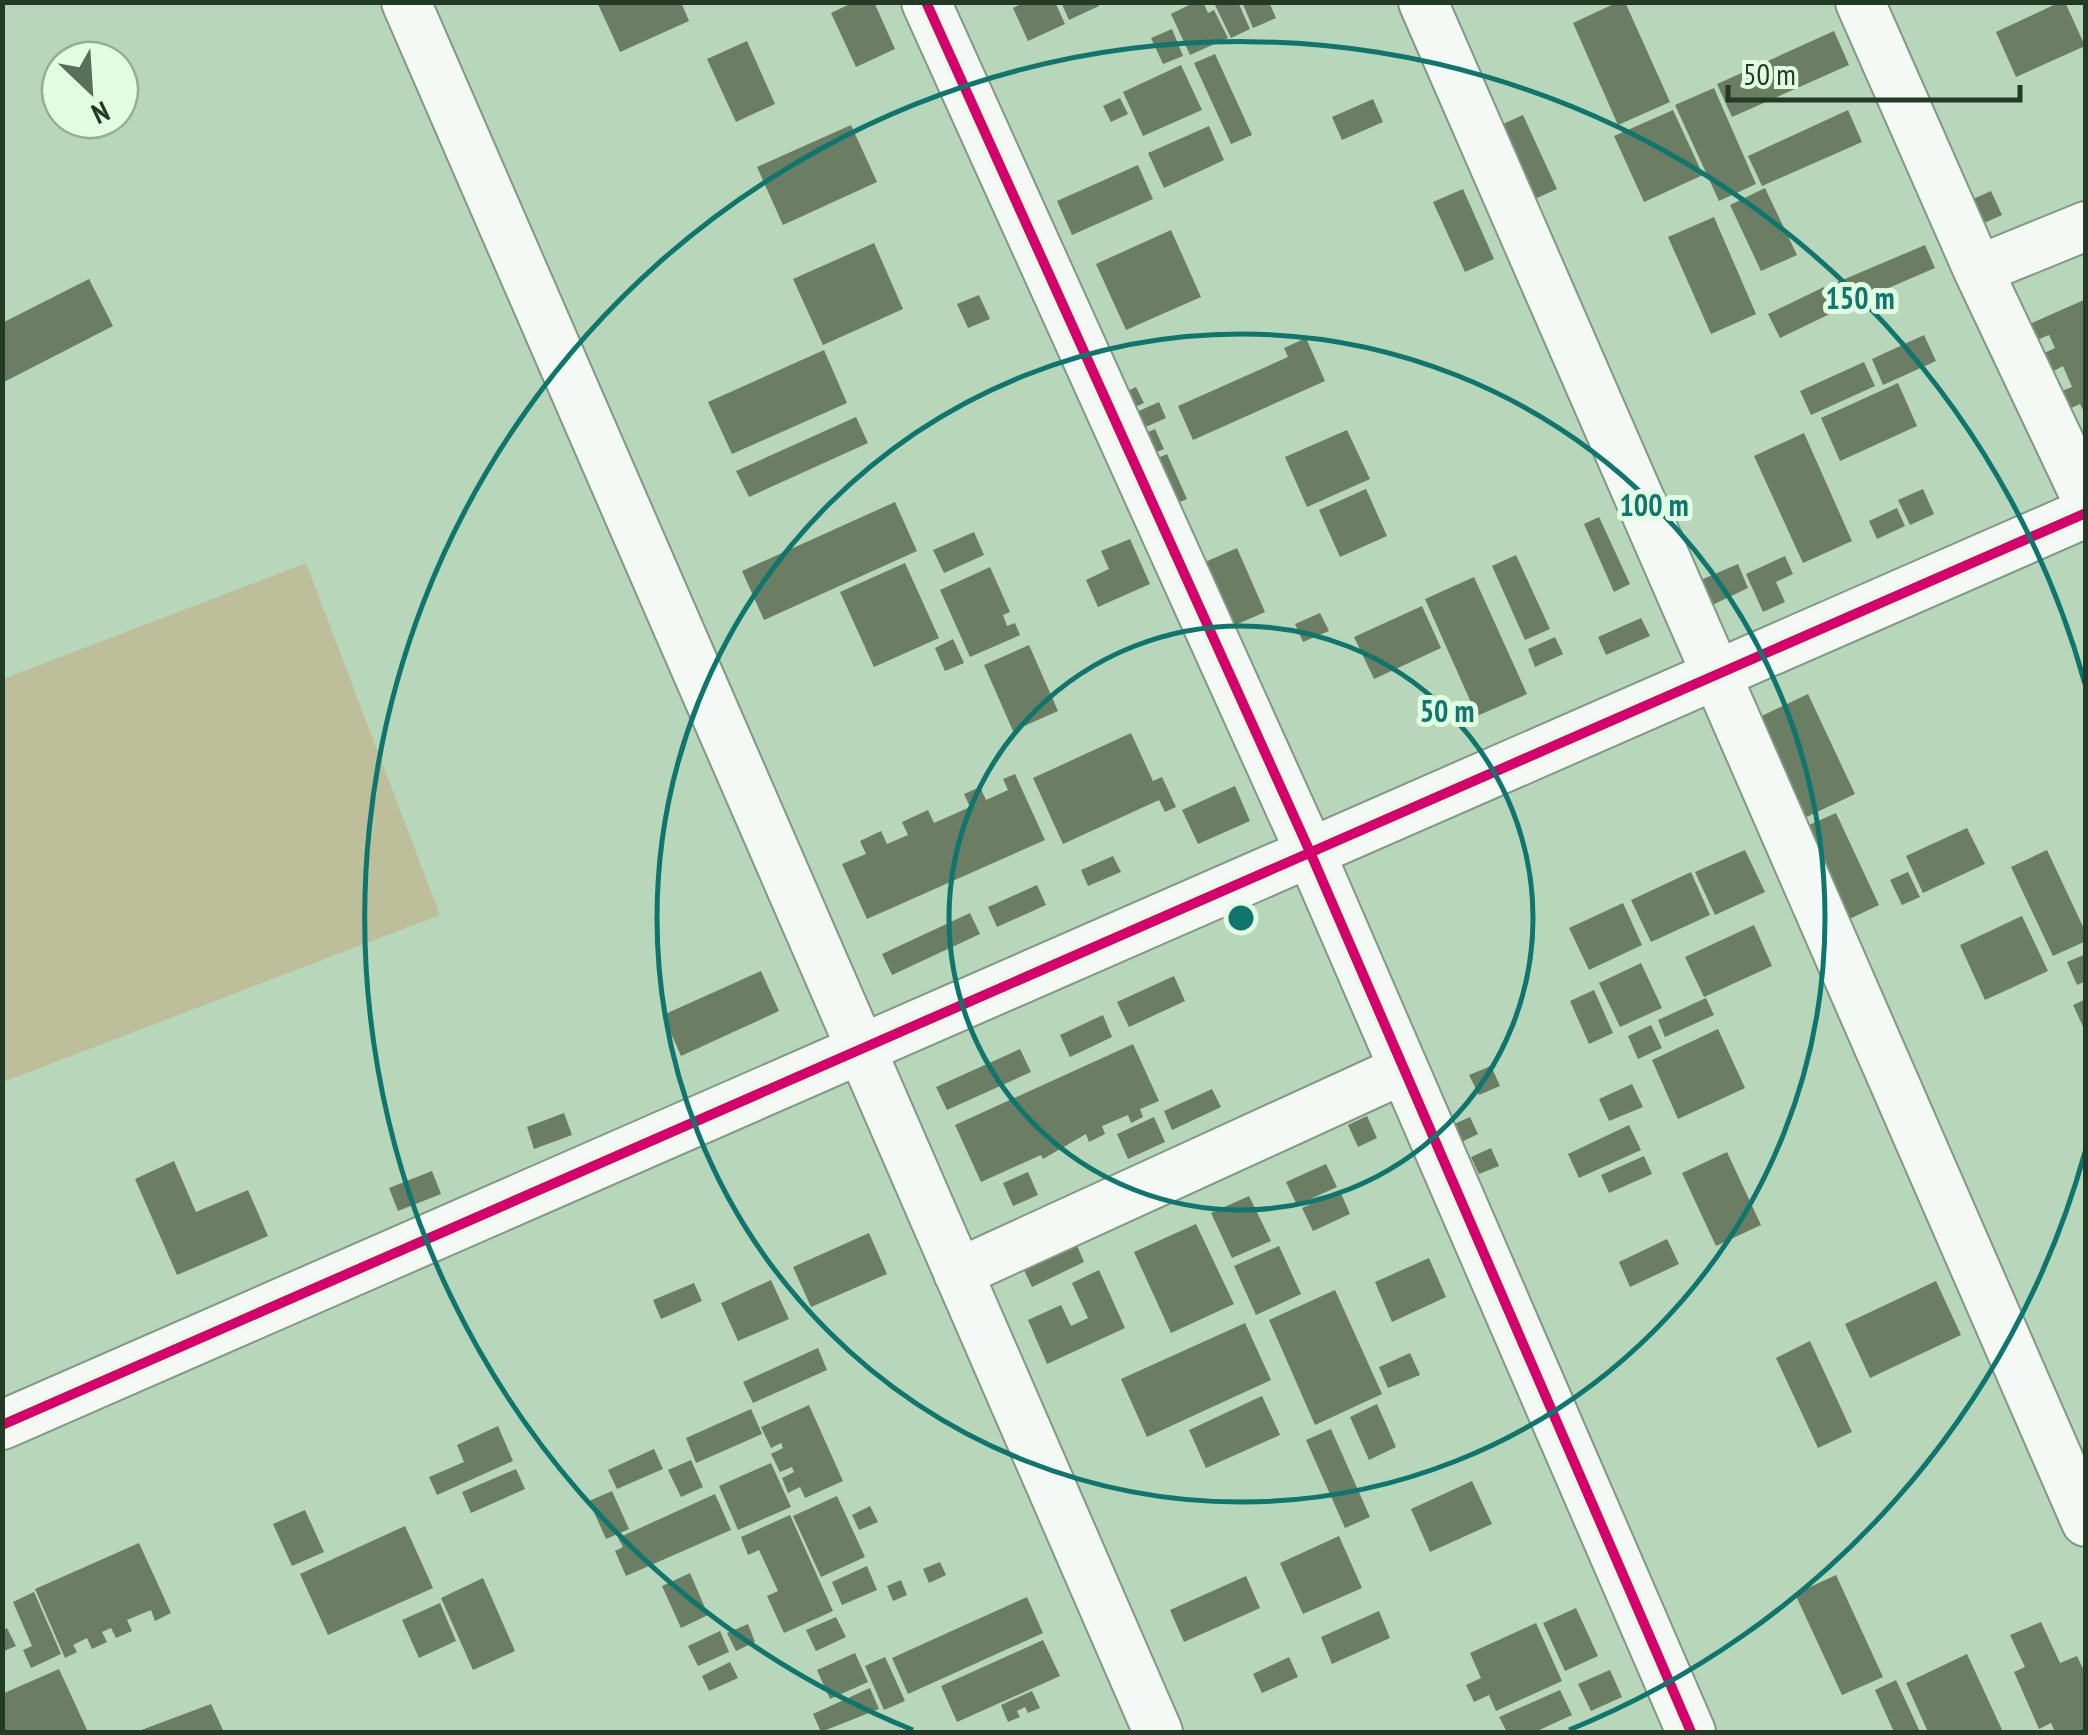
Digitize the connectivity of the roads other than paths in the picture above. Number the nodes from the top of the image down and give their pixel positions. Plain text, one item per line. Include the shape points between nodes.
1 (406, 2) edge
2 (926, 2) edge
3 (1423, 2) edge
4 (1860, 2) edge
5 (2086, 226) edge
6 (1978, 270) junction
7 (2086, 498) edge
8 (2086, 513) edge
9 (1716, 675) junction
10 (1310, 852) junction
11 (863, 1048) junction
12 (1404, 1069) junction
13 (958, 1274) junction
14 (2, 1425) edge
15 (2086, 1522) edge
16 (1158, 1732) edge
17 (1690, 1732) edge

1 - 11 street
2 - 10 street
3 - 9 street
4 - 6 street
5 - 6 street
6 - 7 street
8 - 9 street
9 - 10 street
9 - 15 street
10 - 11 street
10 - 12 street
11 - 13 street
11 - 14 street
12 - 13 street
12 - 17 street
13 - 16 street

